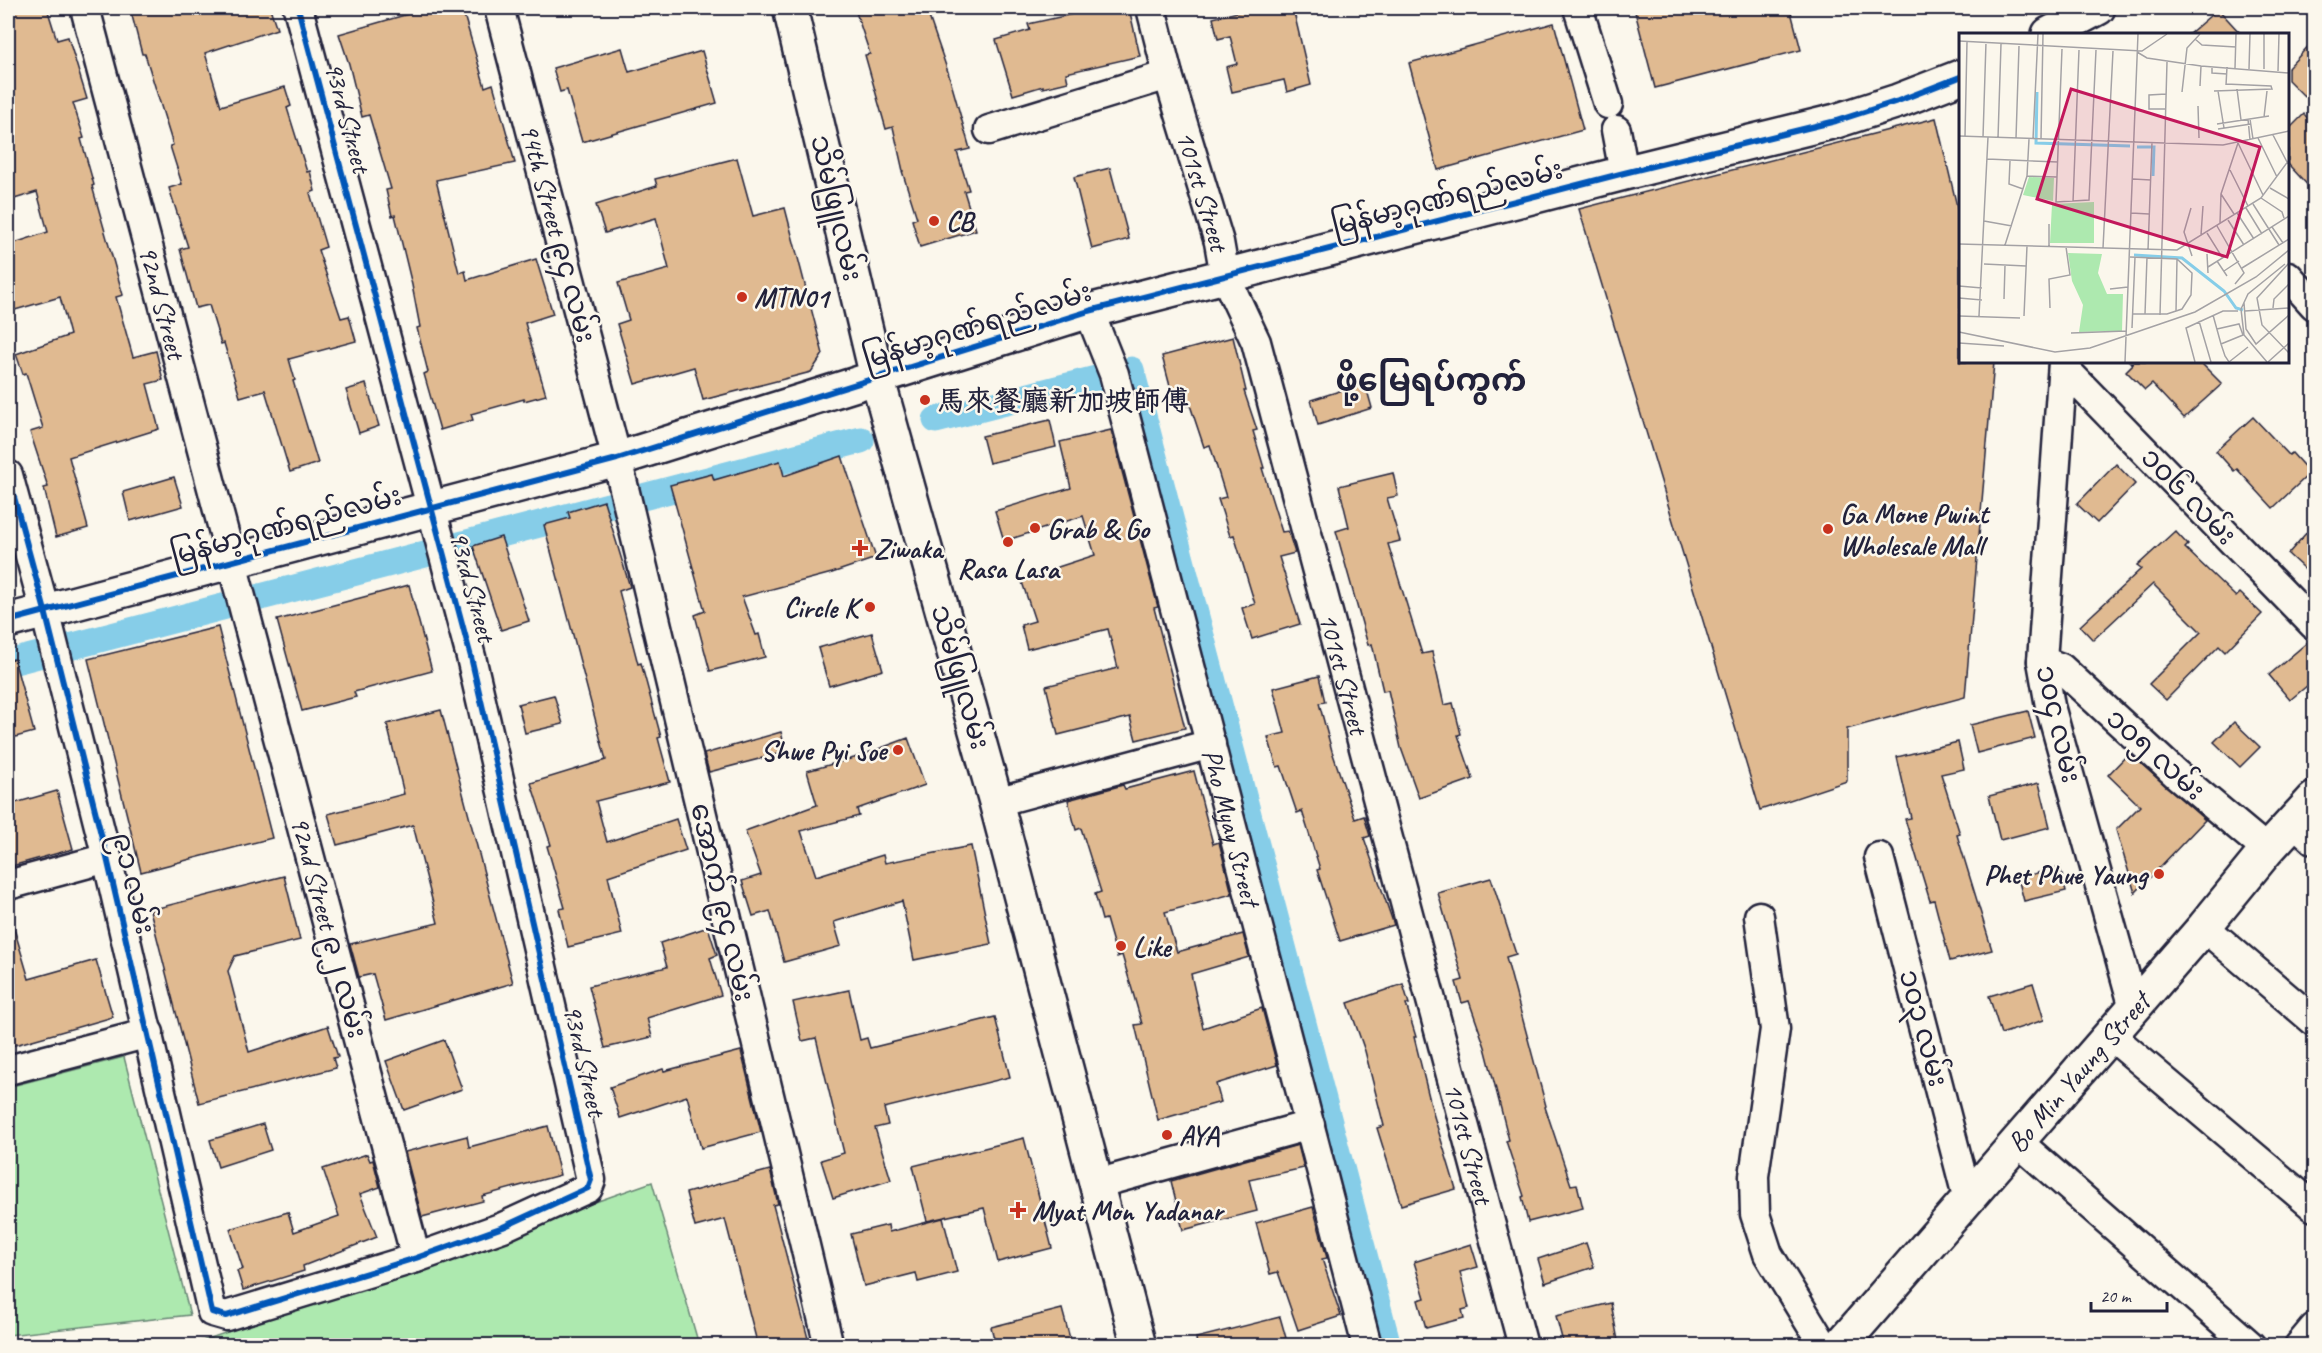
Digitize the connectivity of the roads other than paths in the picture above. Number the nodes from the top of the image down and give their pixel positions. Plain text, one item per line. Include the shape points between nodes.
1 (85, 8) edge
2 (298, 8) edge
3 (499, 8) edge
4 (790, 8) edge
5 (1151, 8) edge
6 (1578, 8) edge
7 (2098, 8) edge
8 (2056, 33) edge
9 (1168, 75) junction
10 (1959, 77) edge
11 (989, 130) dead end
12 (1624, 173) junction
13 (1225, 276) junction
14 (2289, 277) edge
15 (2314, 305) edge
16 (1089, 311) junction
17 (2063, 364) edge
18 (877, 377) junction
19 (616, 459) junction
20 (8, 475) edge
21 (431, 509) junction
22 (233, 561) junction
23 (245, 609) joint
24 (45, 611) junction
25 (8, 621) edge
26 (2314, 625) edge
27 (2042, 661) junction
28 (1211, 744) junction
29 (996, 802) junction
30 (2308, 820) edge
31 (2267, 850) junction
32 (1879, 857) dead end
33 (107, 858) junction
34 (8, 885) edge
35 (1758, 916) dead end
36 (2204, 927) junction
37 (2134, 1008) junction
38 (2314, 1020) edge
39 (149, 1033) junction
40 (2110, 1035) junction
41 (8, 1070) edge
42 (1310, 1125) junction
43 (2018, 1142) junction
44 (1096, 1184) junction
45 (1968, 1200) junction
46 (2314, 1207) edge
47 (416, 1258) junction
48 (2314, 1328) edge
49 (829, 1346) edge
50 (1139, 1346) edge
51 (1367, 1346) edge
52 (1523, 1346) edge
53 (1824, 1346) edge
54 (1840, 1346) edge
55 (2251, 1346) edge
56 (2299, 1346) edge

1 - 22 street, 92nd Street
2 - 21 street, 93rd Street
3 - 19 street, 94th Street ၉၄ လမ်း
4 - 18 street, သိမ်ဖြူလမ်း
5 - 9 street, 101st Street
6 - 12 street via 1612,117
7 - 8 street
9 - 11 street
9 - 13 street, 101st Street via 1220,242
10 - 12 street, မြန်မာ့ဂုဏ်ရည်လမ်း via 1836,121
12 - 13 street, မြန်မာ့ဂုဏ်ရည်လမ်း
13 - 16 street, မြန်မာ့ဂုဏ်ရည်လမ်း
13 - 52 street, 101st Street via 1256,342
14 - 15 street
16 - 18 street, မြန်မာ့ဂုဏ်ရည်လမ်း
16 - 28 street, Pho Myay Street via 1114,374
17 - 26 street, ၁၀၆ လမ်း
17 - 27 street, ၁၀၄ လမ်း
18 - 19 street, မြန်မာ့ဂုဏ်ရည်လမ်း
18 - 29 street, သိမ်ဖြူလမ်း
19 - 21 street, မြန်မာ့ဂုဏ်ရည်လမ်း
19 - 49 street, အောက် ၉၄ လမ်း
20 - 24 street, ၉၁ လမ်း
21 - 22 street, မြန်မာ့ဂုဏ်ရည်လမ်း
21 - 47 street, 93rd Street via 471,657 591,1180 588,1188 503,1227
22 - 23 street, 92nd Street
22 - 24 street, မြန်မာ့ဂုဏ်ရည်လမ်း
23 - 47 street, 92nd Street ၉၂ လမ်း
24 - 25 street, မြန်မာ့ဂုဏ်ရည်လမ်း
24 - 33 street, ၉၁ လမ်း
27 - 31 street, ၁၀၅ လမ်း via 2061,668 2176,774
27 - 37 street, ၁၀၄ လမ်း via 2050,706
28 - 29 street
28 - 42 street, Pho Myay Street
29 - 44 street, သိမ်ဖြူလမ်း
30 - 31 street, Bo Min Yaung Street
31 - 36 street, Bo Min Yaung Street
32 - 45 street, ၁၀၃ လမ်း
33 - 34 street
33 - 39 street, ၉၁ လမ်း
35 - 53 street via 1776,1029 1755,1176 1755,1214 1768,1254
36 - 37 street, Bo Min Yaung Street
36 - 38 street
37 - 40 street, Bo Min Yaung Street
39 - 41 street
39 - 47 street, ၉၁ လမ်း via 212,1312 226,1316
40 - 43 street, Bo Min Yaung Street
40 - 46 street
42 - 44 street
42 - 51 street, Pho Myay Street
43 - 45 street, Bo Min Yaung Street
43 - 55 street
44 - 50 street, သိမ်ဖြူလမ်း
45 - 54 street, Bo Min Yaung Street
48 - 56 street

